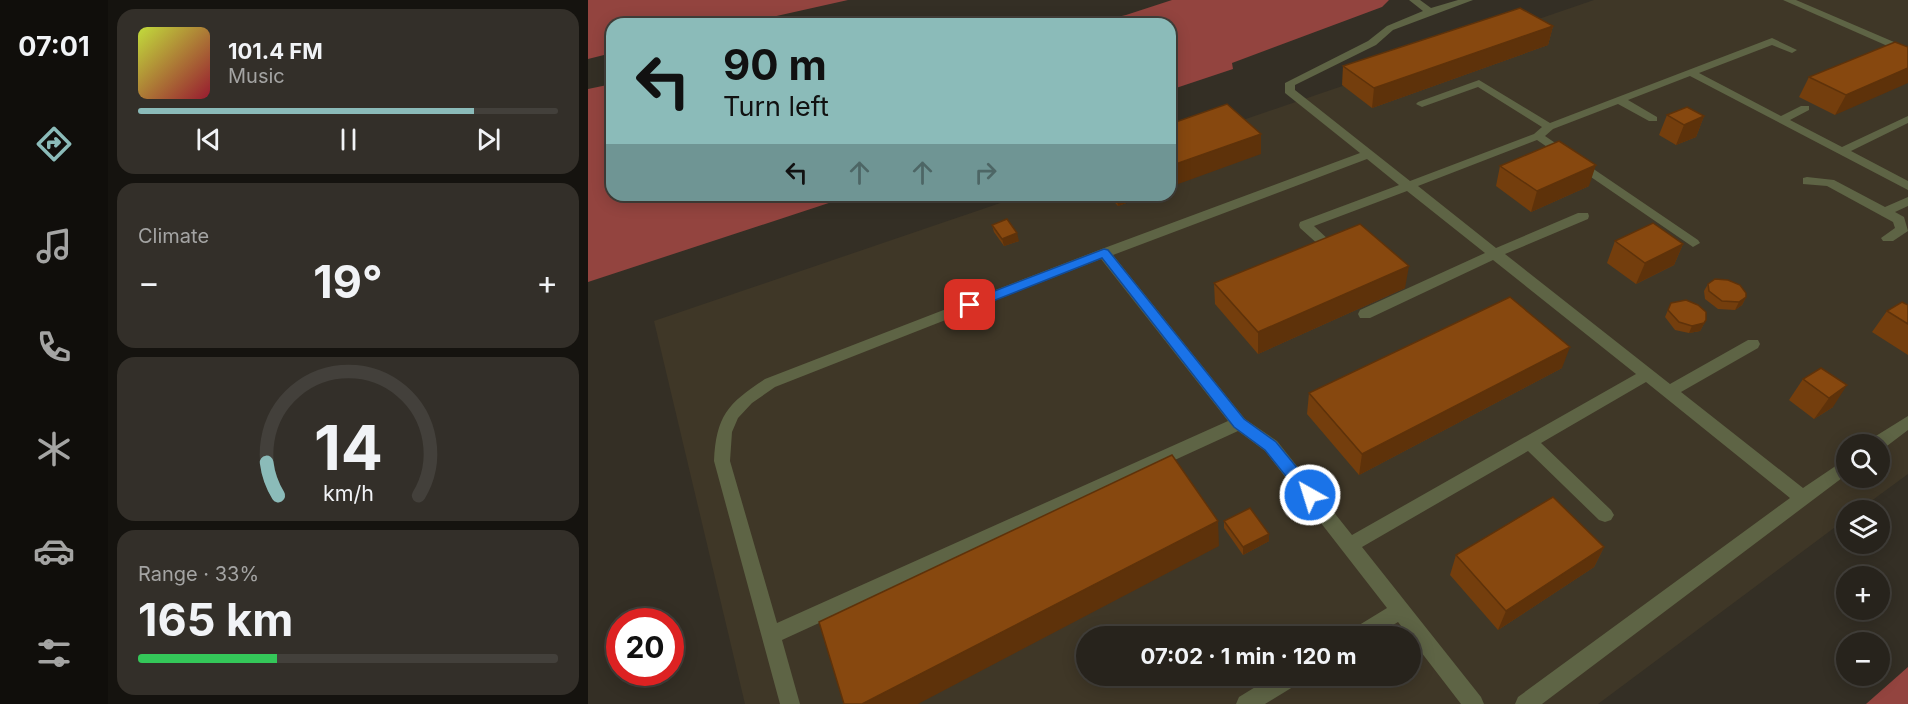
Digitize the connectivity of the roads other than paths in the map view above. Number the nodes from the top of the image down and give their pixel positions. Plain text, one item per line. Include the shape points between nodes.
1 (1414, 0) edge
2 (1468, 0) edge
3 (1788, 0) edge
4 (1430, 12) junction
5 (1791, 50) dead end
6 (1908, 52) edge
7 (1691, 73) junction
8 (1619, 100) junction
9 (1422, 104) dead end
10 (1805, 108) dead end
11 (1653, 119) dead end
12 (1908, 119) edge
13 (1781, 120) junction
14 (1549, 127) junction
15 (1538, 136) junction
16 (1842, 151) junction
17 (1368, 154) junction
18 (1807, 180) dead end
19 (1408, 184) junction
20 (1908, 186) edge
21 (1908, 201) edge
22 (1885, 212) junction
23 (1583, 216) dead end
24 (1888, 238) dead end
25 (1325, 243) edge
26 (1693, 243) dead end
27 (1104, 253) junction
28 (1496, 253) junction
29 (1365, 314) dead end
30 (1753, 344) dead end
31 (1648, 374) junction
32 (1670, 391) junction
33 (1908, 422) edge
34 (1239, 423) junction
35 (1890, 435) edge
36 (1530, 443) junction
37 (1836, 473) edge
38 (1803, 498) junction
39 (1605, 515) dead end
40 (1350, 544) junction
41 (1401, 610) junction
42 (1375, 626) edge
43 (771, 635) junction
44 (1276, 686) edge
45 (790, 704) edge
46 (1246, 704) edge
47 (1474, 704) edge
48 (1525, 704) edge

1 - 4 street
2 - 4 street
3 - 6 street
4 - 17 street via 1390,28 1372,43 1290,82 1289,91
5 - 7 street via 1772,41
7 - 8 street
7 - 13 street
8 - 11 street
8 - 14 street
9 - 14 street via 1479,83
10 - 13 street
12 - 16 street
13 - 16 street
14 - 15 street
15 - 19 street
15 - 26 street
16 - 20 street
17 - 19 street
17 - 27 street
18 - 22 street via 1830,183
19 - 25 street via 1305,225
19 - 28 street
21 - 22 street
22 - 24 street via 1899,220 1902,230
23 - 28 street
27 - 34 street
27 - 43 street via 770,383 735,407 722,435 722,461
28 - 29 street
28 - 31 street
30 - 32 street
31 - 32 street
31 - 36 street
32 - 38 street
33 - 35 street
34 - 40 street via 1271,446
34 - 43 street
36 - 39 street
36 - 40 street
37 - 38 street
38 - 48 street
40 - 41 street
41 - 42 street
41 - 47 street
43 - 45 street
44 - 46 street

